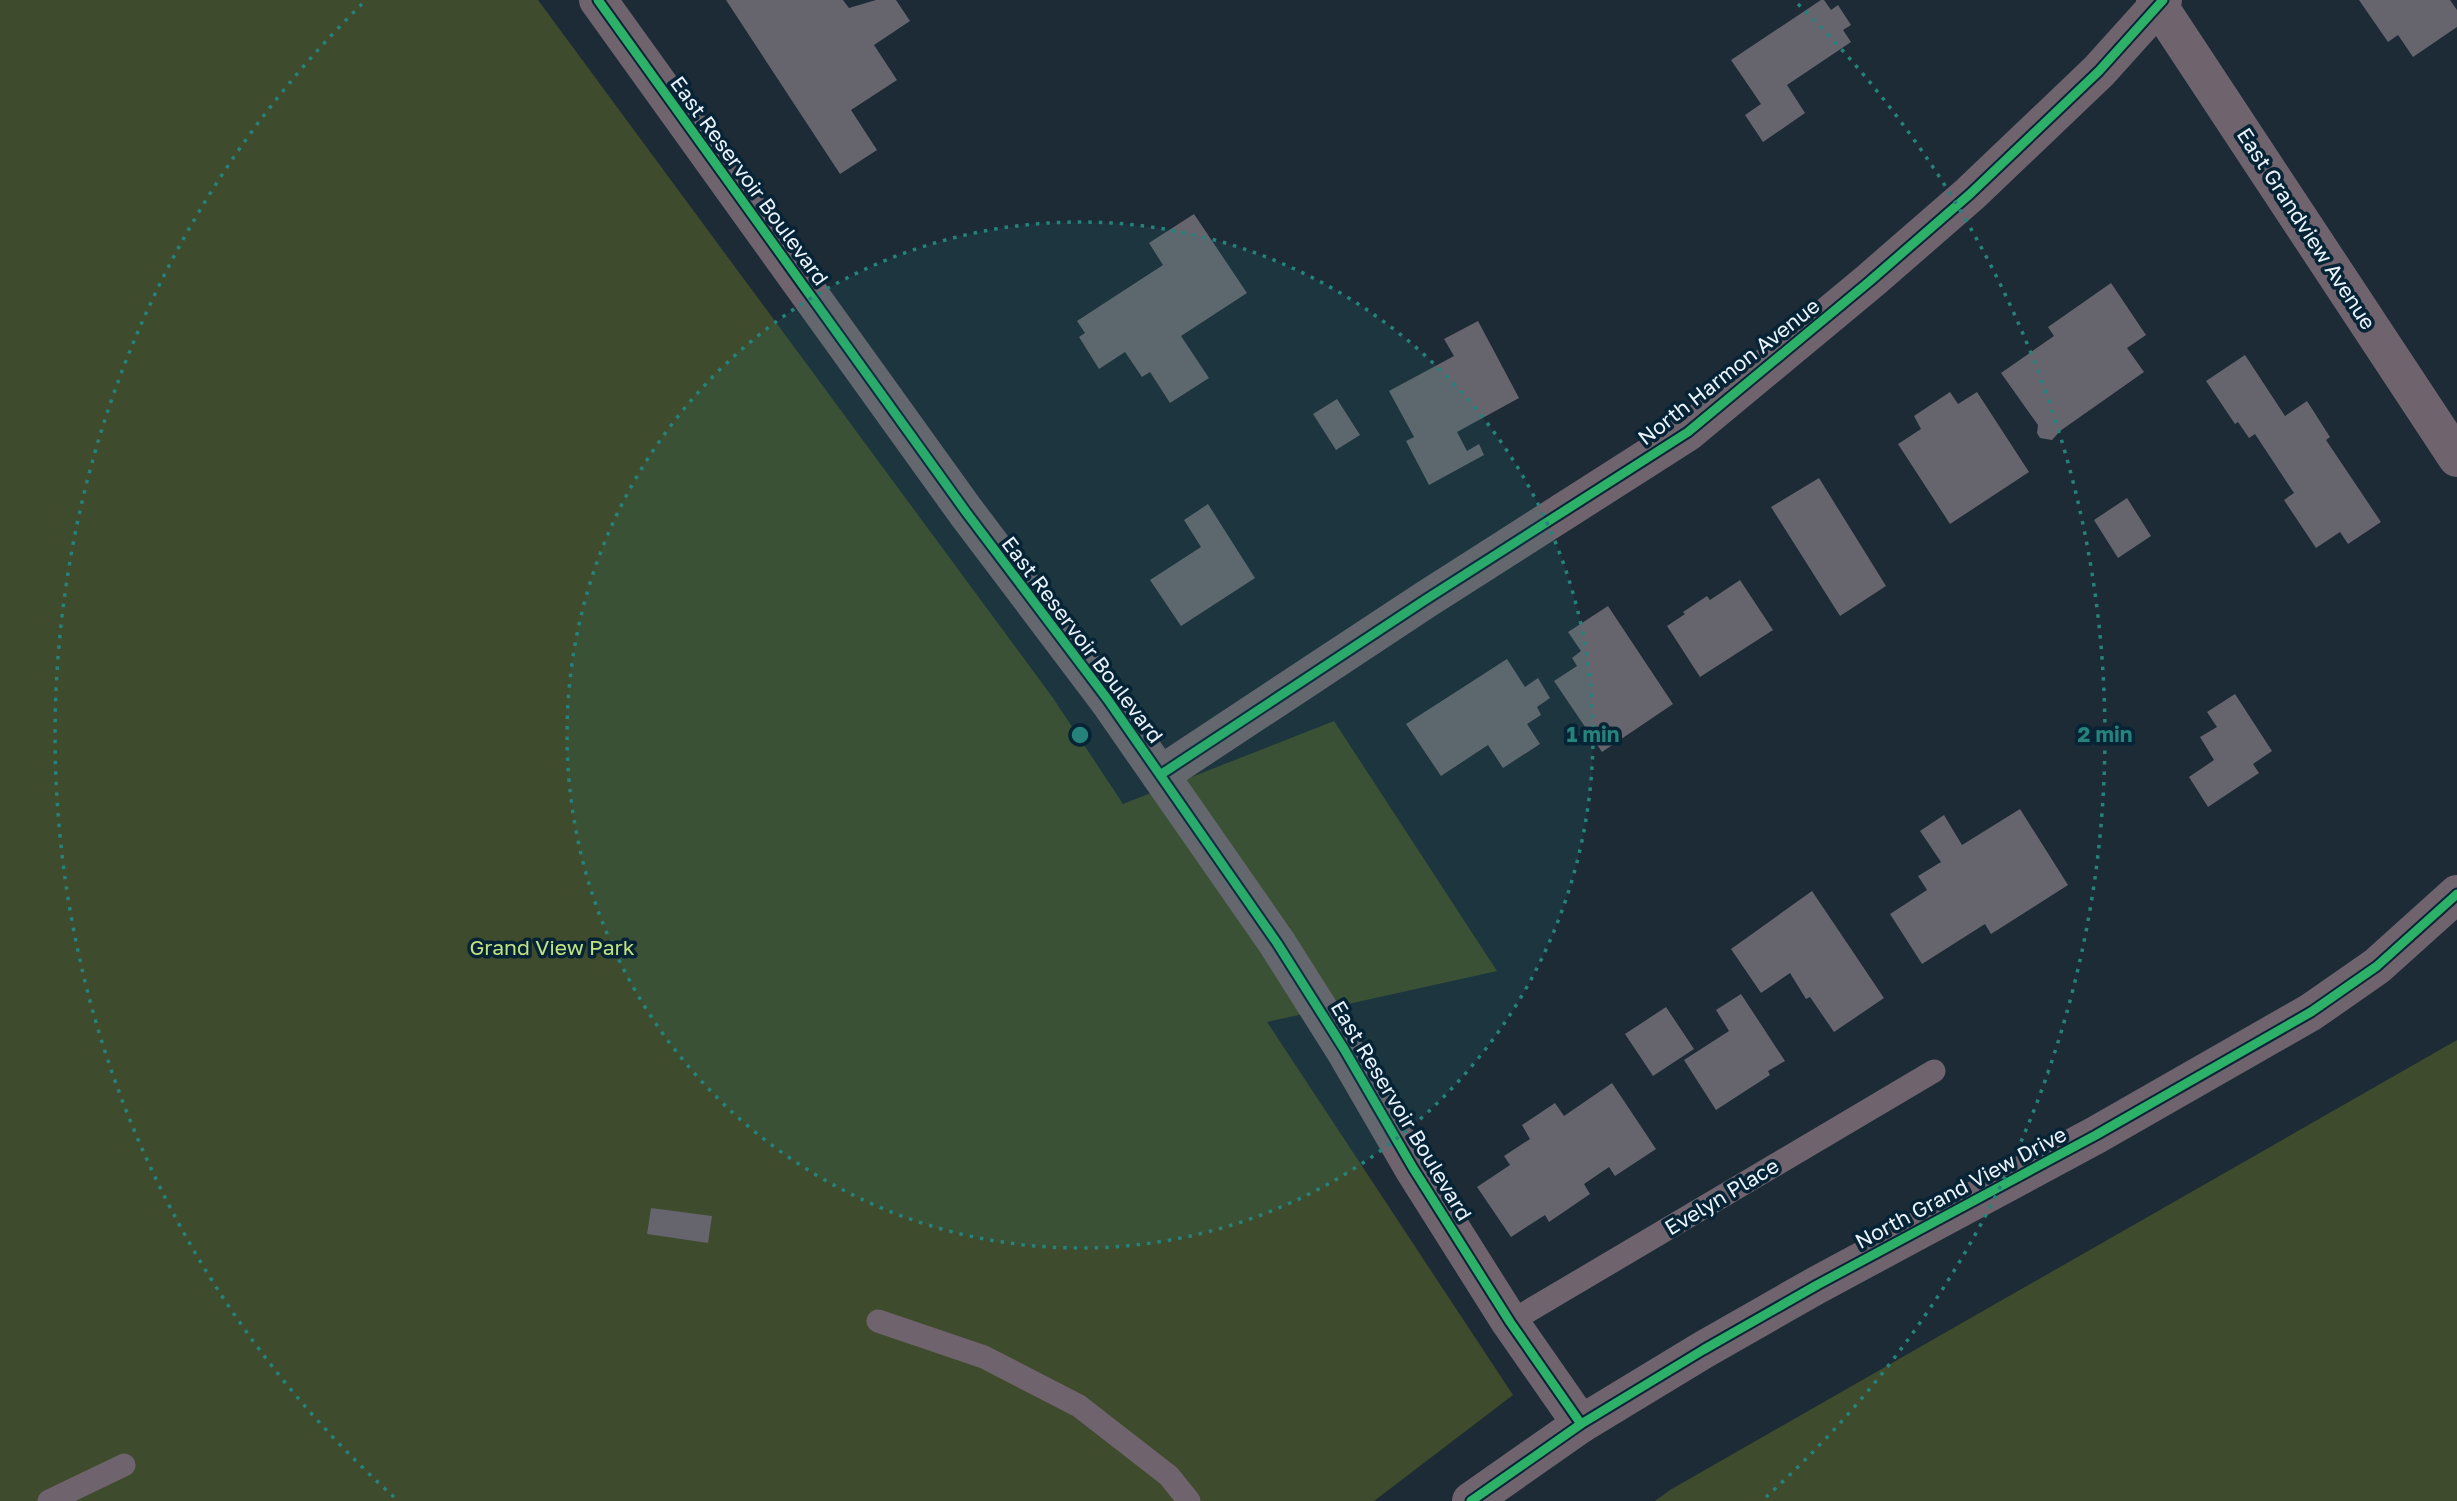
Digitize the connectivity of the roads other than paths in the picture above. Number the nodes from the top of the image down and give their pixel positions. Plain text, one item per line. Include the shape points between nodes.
1 (598, 0) edge
2 (2159, 2) edge
3 (2457, 458) edge
4 (1160, 775) junction
5 (2457, 894) edge
6 (1934, 1071) dead end
7 (878, 1321) dead end
8 (1510, 1322) junction
9 (1581, 1424) junction
10 (124, 1465) dead end
11 (49, 1501) edge
12 (1189, 1501) edge
13 (1471, 1501) edge

1 - 4 street, East Reservoir Boulevard
2 - 3 street, East Grandview Avenue
2 - 4 street, North Harmon Avenue via 2099,71 1970,194 1688,432
4 - 8 street, East Reservoir Boulevard via 1292,967
5 - 9 street, North Grand View Drive via 2377,966 2311,1012 2096,1135 1817,1285
6 - 8 lane, Evelyn Place
7 - 12 lane via 984,1357 1079,1405 1169,1476
8 - 9 street, East Reservoir Boulevard
9 - 13 street, North Grand View Drive
10 - 11 lane

